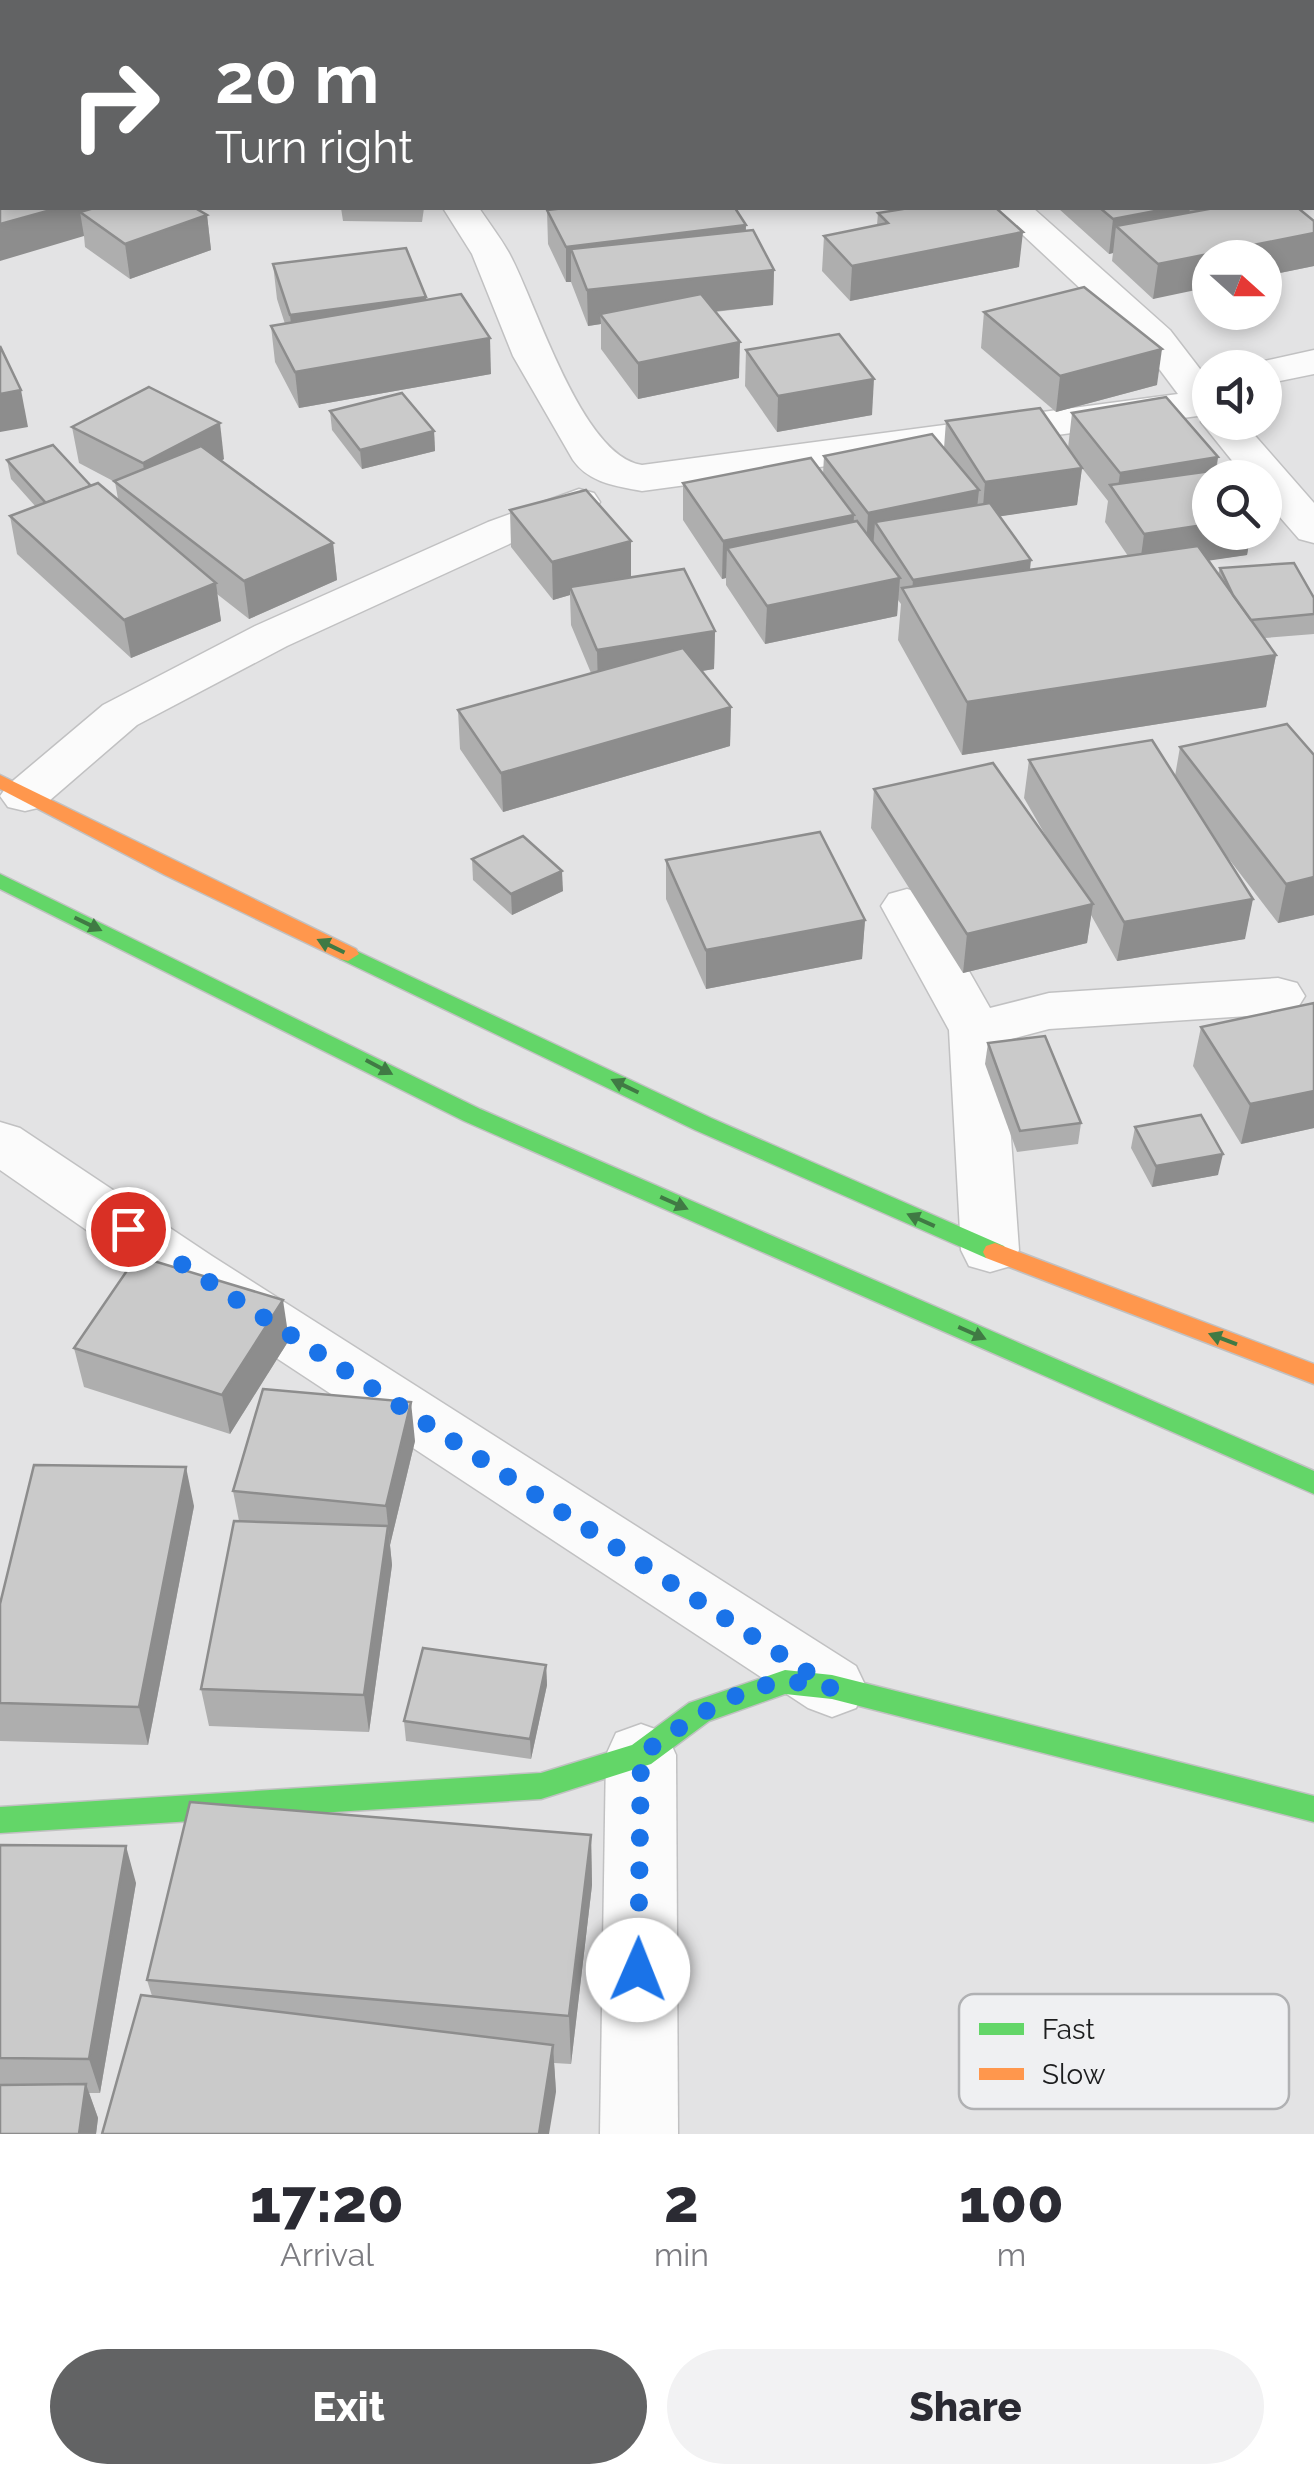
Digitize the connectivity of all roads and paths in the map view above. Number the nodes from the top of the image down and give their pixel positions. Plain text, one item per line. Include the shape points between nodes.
1 (462, 210) edge
2 (1014, 210) edge
3 (1314, 362) edge
4 (1282, 369) edge
5 (1192, 380) edge
6 (1192, 407) edge
7 (1241, 440) edge
8 (642, 478) junction
9 (1314, 530) edge
10 (12, 789) edge
11 (0, 881) edge
12 (907, 906) dead end
13 (1278, 996) dead end
14 (976, 1030) junction
15 (0, 1142) edge
16 (990, 1250) junction
17 (1314, 1374) edge
18 (1314, 1483) edge
19 (832, 1688) junction
20 (641, 1755) junction
21 (1314, 1809) edge
22 (0, 1820) edge
23 (639, 2134) edge

1 - 8 street via 491,254 533,356 594,460 617,474
2 - 5 street via 1156,338
3 - 4 street
6 - 8 street
7 - 9 street
8 - 10 street via 503,531 271,636 120,715
16 -> 10 main road via 703,1124
11 -> 18 main road via 472,1115
12 - 14 street
13 - 14 street via 1049,1011
14 - 16 street
15 - 19 street
17 -> 16 main road
19 - 20 main road via 784,1682 740,1696 699,1712
19 - 21 main road
20 - 22 main road via 508,1790
20 - 23 street

